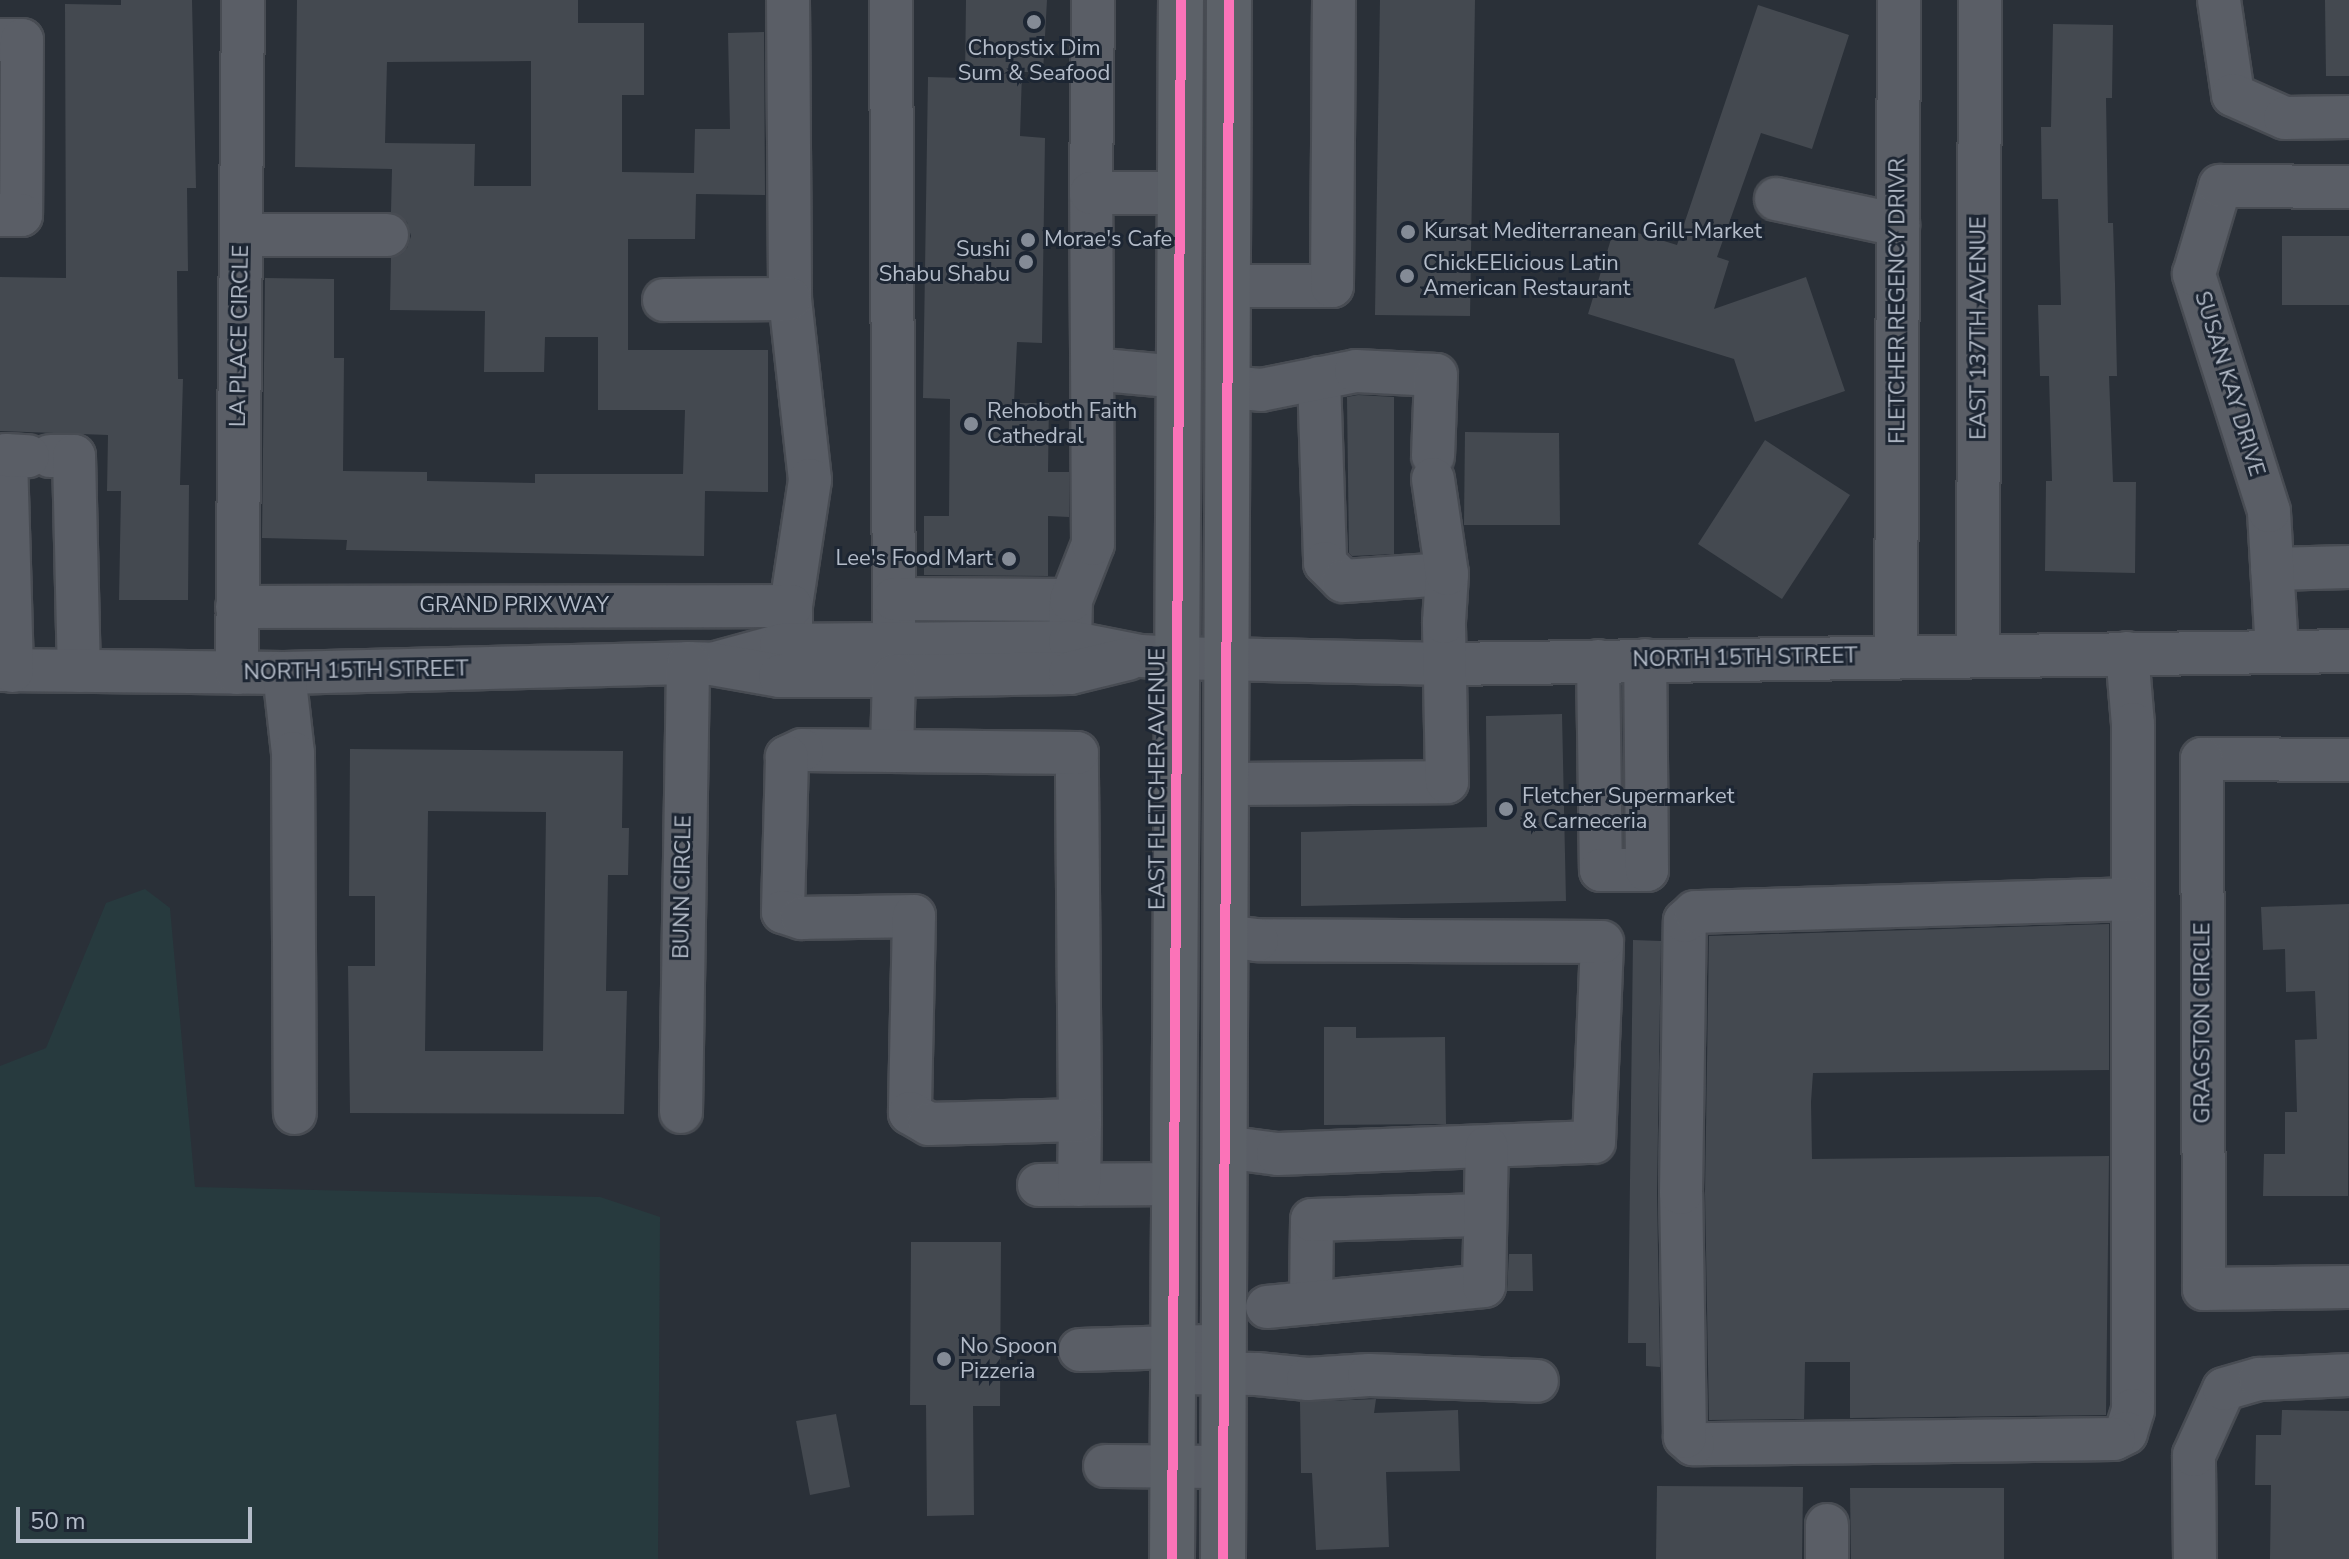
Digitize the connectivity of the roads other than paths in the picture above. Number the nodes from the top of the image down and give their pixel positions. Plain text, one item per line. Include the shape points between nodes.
1 (243, 0) edge
2 (788, 0) edge
3 (891, 0) edge
4 (1093, 0) edge
5 (1181, 0) edge
6 (1229, 0) edge
7 (1334, 0) edge
8 (1899, 0) edge
9 (1980, 0) edge
10 (2219, 0) edge
11 (0, 40) edge
12 (2349, 117) edge
13 (11, 131) edge
14 (2349, 187) edge
15 (1091, 193) junction
16 (1178, 193) junction
17 (1776, 199) dead end
18 (0, 215) edge
19 (1898, 225) junction
20 (241, 235) junction
21 (387, 235) dead end
22 (1227, 286) junction
23 (790, 299) junction
24 (664, 300) dead end
25 (1092, 369) junction
26 (1178, 377) junction
27 (1319, 378) junction
28 (1228, 387) junction
29 (2349, 567) edge
30 (2272, 569) junction
31 (1447, 574) junction
32 (894, 599) junction
33 (1071, 600) junction
34 (5, 601) edge
35 (237, 607) junction
36 (791, 625) junction
37 (1070, 642) junction
38 (2277, 651) junction
39 (2349, 651) edge
40 (2127, 653) junction
41 (1896, 655) junction
42 (1978, 655) junction
43 (1160, 657) junction
44 (1228, 658) junction
45 (894, 660) junction
46 (1645, 660) junction
47 (1598, 661) junction
48 (700, 663) junction
49 (1446, 664) junction
50 (6, 670) edge
51 (79, 671) junction
52 (237, 673) junction
53 (284, 673) junction
54 (892, 751) junction
55 (2349, 760) edge
56 (1227, 784) junction
57 (2131, 899) junction
58 (1226, 936) junction
59 (681, 1112) dead end
60 (295, 1113) dead end
61 (1080, 1120) junction
62 (1224, 1147) junction
63 (1487, 1147) junction
64 (1175, 1184) junction
65 (1039, 1185) dead end
66 (1079, 1185) junction
67 (1485, 1215) junction
68 (2349, 1287) edge
69 (1311, 1303) junction
70 (1267, 1307) dead end
71 (1174, 1342) junction
72 (1224, 1343) junction
73 (1080, 1350) dead end
74 (2349, 1375) edge
75 (1537, 1381) dead end
76 (1105, 1466) dead end
77 (1173, 1466) junction
78 (1223, 1467) junction
79 (1172, 1559) edge
80 (1181, 1559) edge
81 (1223, 1559) edge
82 (2195, 1559) edge

1 - 20 street, LA PLACE CIRCLE
2 - 23 street
3 - 32 street
4 - 15 street
5 - 16 main road, EAST FLETCHER AVENUE
6 - 22 main road
7 - 22 street via 1332,286
8 - 19 street, FLETCHER REGENCY DRIVR
9 - 42 street, EAST 137TH AVENUE
10 - 12 street via 2233,95 2285,118
11 - 13 street via 22,40
13 - 18 street via 21,215
14 - 30 street, SUSAN KAY DRIVE via 2220,186 2194,274 2269,511
15 - 16 street
15 - 25 street
16 - 26 main road, EAST FLETCHER AVENUE
17 - 19 street
19 - 41 street, FLETCHER REGENCY DRIVR
20 - 21 street
20 - 35 street, LA PLACE CIRCLE
22 - 28 main road
23 - 24 street
23 - 36 street via 810,480
25 - 26 street
25 - 33 street via 1093,544
26 - 43 main road, EAST FLETCHER AVENUE
27 - 28 street via 1261,390
27 - 31 street via 1325,563 1343,581
27 - 31 street via 1356,371 1436,375 1433,467
28 - 44 main road
29 - 30 street
30 - 38 street, SUSAN KAY DRIVE
31 - 49 street
32 - 33 street
32 - 45 street
33 - 37 street
34 - 50 street
34 - 51 street via 6,455 74,456
35 - 36 street, GRAND PRIX WAY
35 - 52 street, LA PLACE CIRCLE
36 - 45 street, NORTH 15TH STREET
36 - 48 street, NORTH 15TH STREET
37 - 43 street, NORTH 15TH STREET
37 - 45 street, NORTH 15TH STREET
38 - 39 street, NORTH 15TH STREET
38 - 40 street, NORTH 15TH STREET
40 - 42 street, NORTH 15TH STREET
40 - 57 street via 2133,724
41 - 42 street, NORTH 15TH STREET
41 - 46 street, NORTH 15TH STREET
43 - 44 street, NORTH 15TH STREET
43 - 45 street, NORTH 15TH STREET via 1070,673
43 - 64 main road, EAST FLETCHER AVENUE
44 - 49 street, NORTH 15TH STREET
44 - 56 main road
45 - 48 street, NORTH 15TH STREET via 780,676
45 - 54 street
46 - 47 street, NORTH 15TH STREET
46 - 47 street via 1647,870 1601,870
47 - 49 street, NORTH 15TH STREET
48 - 53 street, NORTH 15TH STREET
48 - 59 street, BUNN CIRCLE
49 - 56 street via 1447,782
50 - 51 street, NORTH 15TH STREET
51 - 52 street, NORTH 15TH STREET
52 - 53 street, NORTH 15TH STREET
53 - 60 street via 293,753
54 - 61 street via 1077,753
54 - 61 street via 802,750 787,757 783,912 802,918 914,916 910,1113 929,1124
55 - 68 street, GRAGSTON CIRCLE via 2202,759 2204,1289
56 - 58 main road
57 - 57 street via 2133,1410 2126,1433 2114,1439 1693,1444 1685,1437 1681,1239 1685,921 1695,912
58 - 62 main road
58 - 63 street via 1602,942 1594,1142
61 - 66 street
62 - 63 street via 1278,1154
62 - 72 main road
63 - 67 street
64 - 66 street
64 - 71 main road, EAST FLETCHER AVENUE
65 - 66 street
67 - 69 street via 1484,1286
67 - 69 street via 1312,1220
69 - 70 street
71 - 72 main road
71 - 72 street
71 - 73 street
71 - 77 main road, EAST FLETCHER AVENUE
72 - 75 street via 1308,1379 1369,1375
72 - 78 main road
74 - 82 street via 2260,1379 2224,1389 2194,1455
76 - 77 street
77 - 78 street
77 - 79 main road, EAST FLETCHER AVENUE
78 - 81 main road
79 - 80 main road

